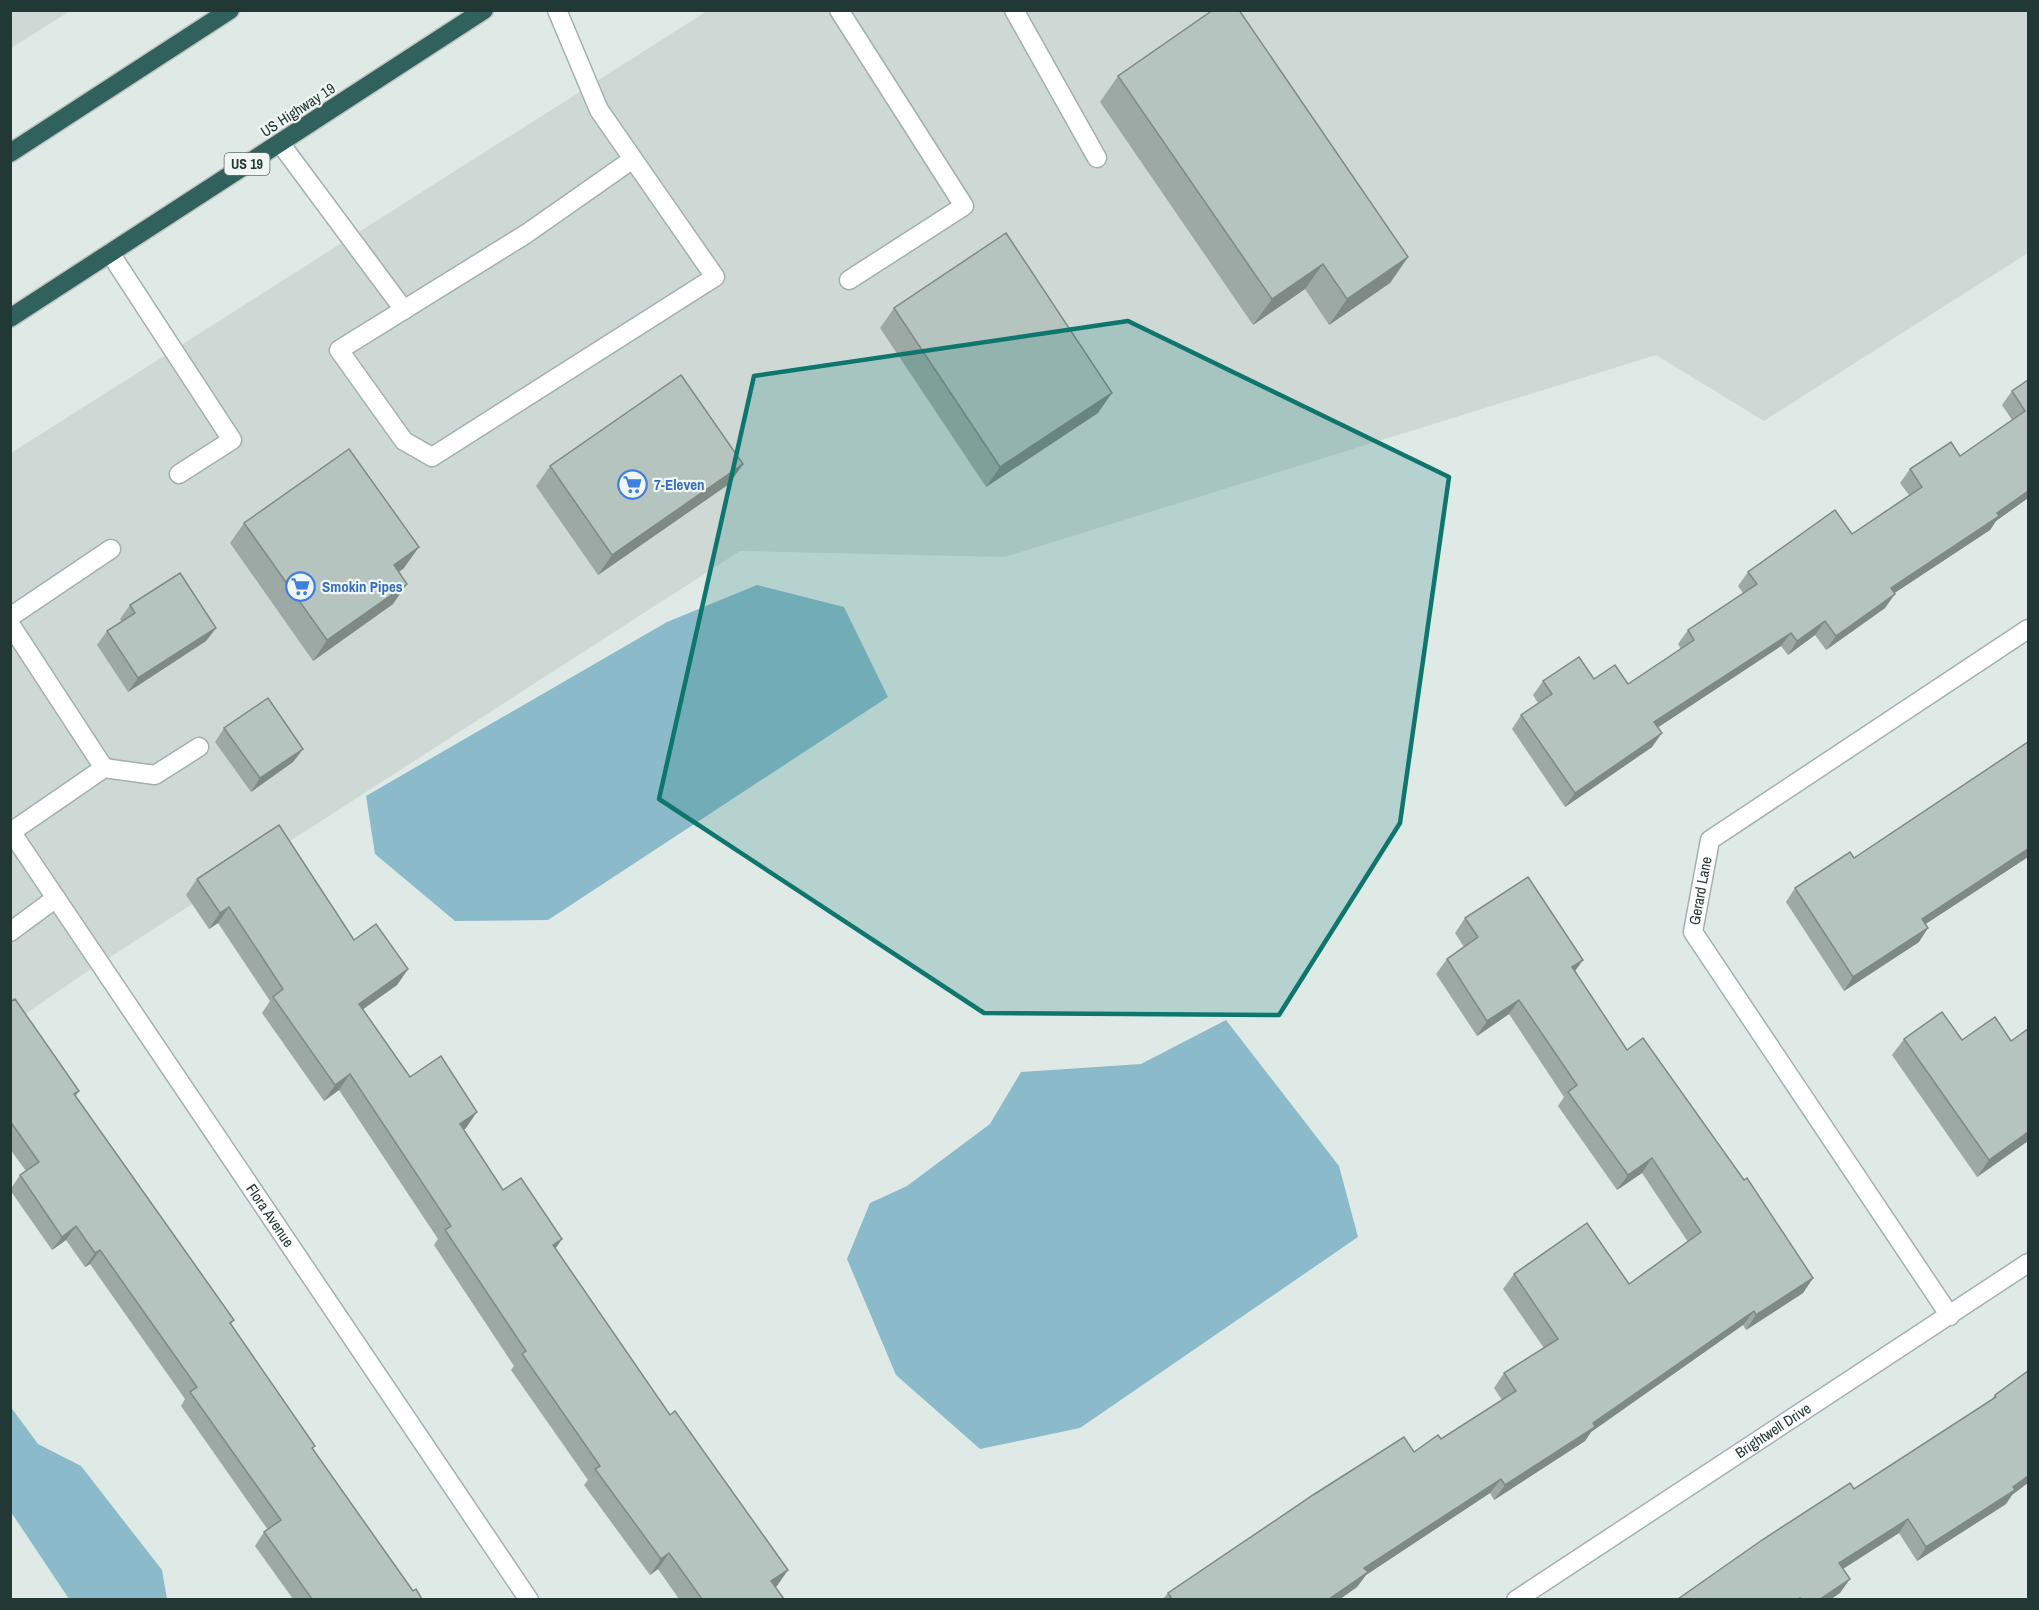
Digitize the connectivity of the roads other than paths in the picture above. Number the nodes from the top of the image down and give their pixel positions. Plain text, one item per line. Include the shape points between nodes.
1 (230, 10) edge
2 (484, 10) edge
3 (557, 10) edge
4 (840, 10) edge
5 (1014, 10) edge
6 (280, 143) junction
7 (10, 153) edge
8 (633, 159) junction
9 (1097, 159) dead end
10 (110, 253) junction
11 (849, 280) dead end
12 (405, 310) junction
13 (10, 318) edge
14 (179, 474) dead end
15 (111, 549) dead end
16 (10, 617) edge
17 (10, 624) edge
18 (2028, 629) edge
19 (199, 747) dead end
20 (104, 768) junction
21 (11, 831) edge
22 (56, 898) junction
23 (10, 932) edge
24 (2028, 1263) edge
25 (1950, 1316) junction
26 (529, 1599) edge
27 (1516, 1599) edge

1 - 7 highway
2 - 6 highway, US Highway 19 / US 19
3 - 8 street via 599,110
4 - 11 street via 964,206
5 - 9 street
6 - 10 highway, US Highway 19 / US 19
6 - 12 street
8 - 12 street via 526,234
8 - 12 street via 715,277 432,457 404,441 339,350
10 - 13 highway, US Highway 19 / US 19
10 - 14 street via 232,440
15 - 16 street
17 - 20 street
18 - 25 street, Gerard Lane via 1710,840 1693,932
19 - 20 street via 155,775
20 - 21 street
21 - 22 street, Flora Avenue
22 - 23 street
22 - 26 street, Flora Avenue
24 - 25 street, Brightwell Drive
25 - 27 street, Brightwell Drive

